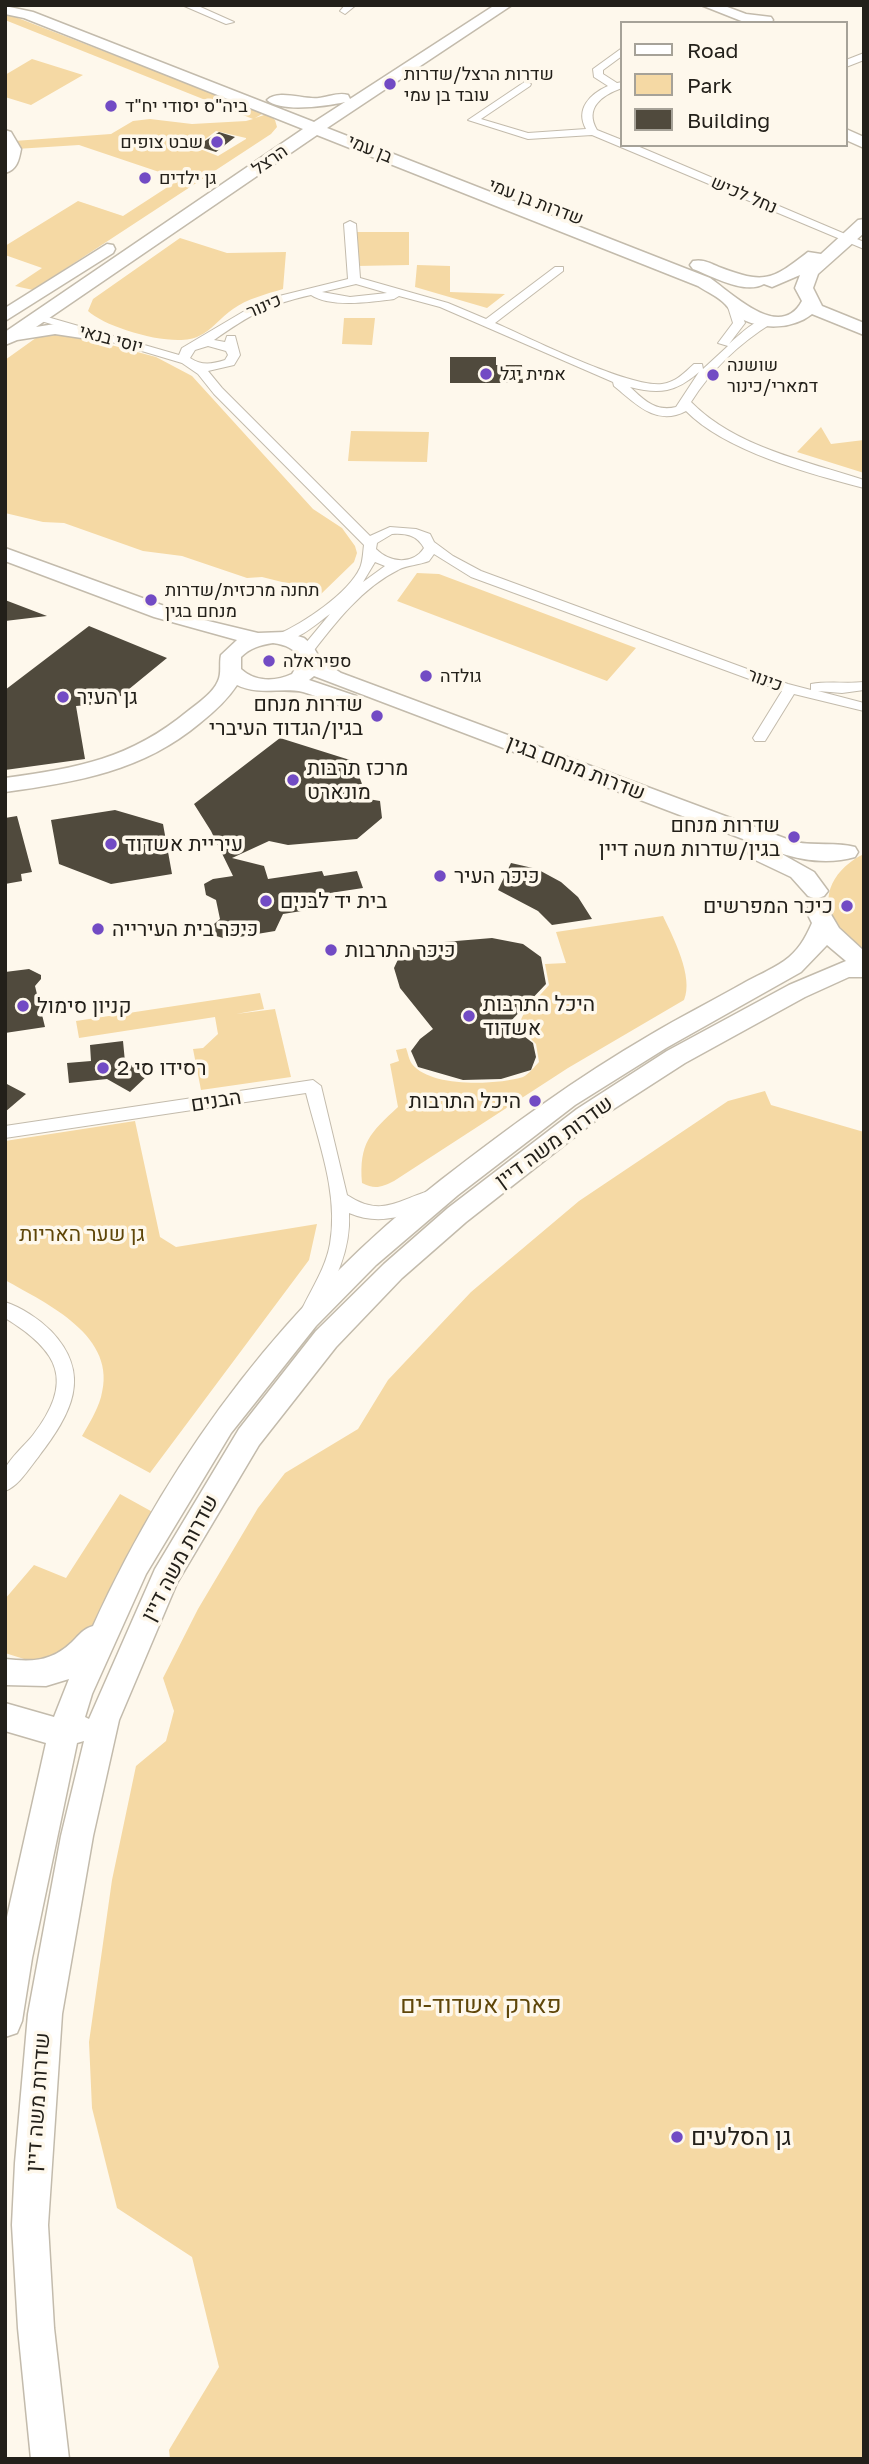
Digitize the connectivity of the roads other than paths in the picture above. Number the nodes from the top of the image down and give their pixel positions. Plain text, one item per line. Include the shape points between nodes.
1 (24, 5) edge
2 (35, 5) edge
3 (187, 5) edge
4 (485, 5) edge
5 (505, 5) edge
6 (708, 5) edge
7 (715, 5) edge
8 (209, 9) edge
9 (5, 10) edge
10 (762, 15) edge
11 (229, 22) dead end
12 (620, 52) edge
13 (526, 84) dead end
14 (619, 86) edge
15 (351, 100) junction
16 (270, 104) junction
17 (316, 122) junction
18 (358, 132) junction
19 (593, 132) junction
20 (5, 135) edge
21 (620, 143) edge
22 (280, 145) junction
23 (629, 147) edge
24 (5, 168) edge
25 (864, 210) edge
26 (350, 224) dead end
27 (864, 224) edge
28 (850, 240) edge
29 (559, 269) dead end
30 (354, 281) junction
31 (765, 282) junction
32 (368, 284) junction
33 (75, 292) junction
34 (338, 292) junction
35 (365, 298) junction
36 (422, 298) junction
37 (809, 299) junction
38 (10, 304) edge
39 (732, 304) junction
40 (42, 315) junction
41 (773, 321) junction
42 (486, 324) junction
43 (810, 327) dead end
44 (864, 330) edge
45 (97, 331) junction
46 (834, 337) dead end
47 (7, 339) edge
48 (198, 344) junction
49 (231, 349) junction
50 (864, 349) edge
51 (189, 363) junction
52 (225, 365) junction
53 (608, 376) junction
54 (659, 388) junction
55 (686, 401) junction
56 (639, 404) junction
57 (234, 407) junction
58 (660, 413) junction
59 (716, 428) junction
60 (864, 484) edge
61 (328, 503) junction
62 (396, 530) junction
63 (430, 545) junction
64 (370, 547) junction
65 (5, 554) edge
66 (403, 564) junction
67 (5, 567) edge
68 (476, 573) junction
69 (282, 638) junction
70 (258, 639) junction
71 (668, 644) junction
72 (309, 656) junction
73 (230, 664) junction
74 (287, 683) junction
75 (261, 686) junction
76 (864, 687) edge
77 (790, 689) junction
78 (864, 705) edge
79 (760, 738) dead end
80 (5, 785) edge
81 (5, 800) edge
82 (855, 848) edge
83 (816, 891) junction
84 (822, 924) junction
85 (864, 961) edge
86 (864, 969) edge
87 (5, 1132) edge
88 (449, 1188) junction
89 (338, 1198) junction
90 (5, 1309) edge
91 (306, 1319) junction
92 (5, 1483) edge
93 (107, 1623) junction
94 (5, 1672) edge
95 (77, 1694) junction
96 (5, 1717) edge
97 (104, 1720) junction
98 (5, 1723) edge
99 (64, 1734) junction
100 (52, 1782) junction
101 (5, 2021) edge
102 (50, 2459) edge

1 - 9 main road
2 - 16 main road
3 - 8 street
4 - 15 main road, הרצל
5 - 15 main road, הרצל
6 - 10 main road
7 - 10 main road
8 - 11 street
9 - 16 main road
12 - 14 street via 598,69 598,75
13 - 19 street, נחל לכיש via 473,120 528,136
14 - 19 street via 596,96 588,108
15 - 16 main road
15 - 17 main road, הרצל
15 - 18 main road
16 - 17 main road
16 - 22 main road via 281,124
17 - 18 main road, שדרות בן עמי
17 - 22 main road, הרצל
18 - 22 main road
18 - 31 main road, שדרות בן עמי via 721,274
18 - 39 main road, בן עמי via 704,282
19 - 21 street, נחל לכיש
20 - 24 main road via 13,149
22 - 33 main road, הרצל
22 - 38 main road, הרצל via 50,286
23 - 28 street, נחל לכיש
25 - 28 main road
26 - 30 street
27 - 28 street
28 - 31 main road via 798,270
28 - 37 street via 810,272 804,288
29 - 42 street
30 - 32 street
30 - 34 street
31 - 37 main road, שדרות בן עמי via 793,286
31 - 39 main road via 738,289
32 - 35 street via 373,291
32 - 36 street
33 - 40 main road, הרצל
33 - 45 main road via 73,309
34 - 35 street via 355,300
34 - 48 street, כינור via 287,296 258,306
34 - 49 street, כינור via 258,312 235,330
35 - 36 street
36 - 42 street
37 - 41 main road via 809,308 799,317
37 - 44 main road, שדרות בן עמי via 820,313
38 - 40 main road
39 - 41 street via 747,316
39 - 54 street via 738,323 731,336 682,381
40 - 45 street, יוסי בנאי
40 - 47 main road, הרצל
41 - 43 main road
41 - 55 street via 748,332 701,377
42 - 53 street
45 - 47 main road via 55,329
45 - 48 street, יוסי בנאי via 169,345
45 - 51 street, יוסי בנאי
46 - 50 main road
48 - 49 street, יוסי בנאי
48 - 51 street via 186,351
49 - 52 street, כינור via 233,358
51 - 52 street via 213,368
51 - 57 street
52 - 57 street via 222,378
53 - 54 street
53 - 56 street
54 - 55 street via 677,391
54 - 56 street via 640,396
55 - 58 street via 674,413
55 - 59 street via 697,416
56 - 58 street
57 - 61 street
58 - 59 street
59 - 60 street
61 - 62 street via 359,522
61 - 64 street
62 - 63 street, כינור via 418,533
62 - 64 street via 380,534
63 - 66 street via 424,558
63 - 68 street, כינור
64 - 66 street via 380,560
64 - 69 street via 366,568 356,582 298,631
65 - 70 main road via 153,611
66 - 68 street, כינור
66 - 72 street via 373,581 341,610
67 - 73 main road via 206,644
68 - 71 street, כינור
69 - 70 main road
69 - 72 main road via 296,643
70 - 73 main road via 239,647
71 - 76 street, כינור via 814,687
71 - 77 street, כינור
72 - 74 main road via 303,675
72 - 82 main road, שדרות מנחם בגין via 322,672 334,677 791,849 814,853
73 - 75 main road via 242,680
73 - 80 main road via 230,679 218,695 154,749 97,770
74 - 75 main road
74 - 83 main road, שדרות מנחם בגין via 310,687 781,862 811,881
75 - 81 street via 244,692 182,747 139,771 94,786
76 - 78 street via 860,696
77 - 78 street, כינור
77 - 79 street
82 - 83 main road via 832,863
83 - 84 main road
84 - 85 main road via 836,942
84 - 88 main road, שדרות משה דיין via 814,945 793,966 656,1042 566,1099
86 - 97 main road, שדרות משה דיין via 846,969 797,991 676,1057 586,1115 457,1215 358,1304 299,1372 237,1456 165,1578
87 - 89 street, הבנים via 313,1086
88 - 89 street via 401,1210 378,1214 362,1213
88 - 91 main road, שדרות משה דיין via 367,1258
89 - 91 street, הבנים via 340,1242
90 - 92 street via 59,1349 67,1388 53,1423
91 - 93 main road, שדרות משה דיין via 220,1425 134,1568
93 - 94 main road via 68,1667 31,1676
93 - 95 street, שדרות משה דיין
94 - 95 main road
95 - 97 main road
95 - 99 street, שדרות משה דיין
96 - 99 street
97 - 99 main road
97 - 102 main road, שדרות משה דיין via 53,1961 33,2163 30,2225
98 - 100 street via 38,1746
99 - 100 main road, שדרות משה דיין
100 - 101 main road, שדרות משה דיין

